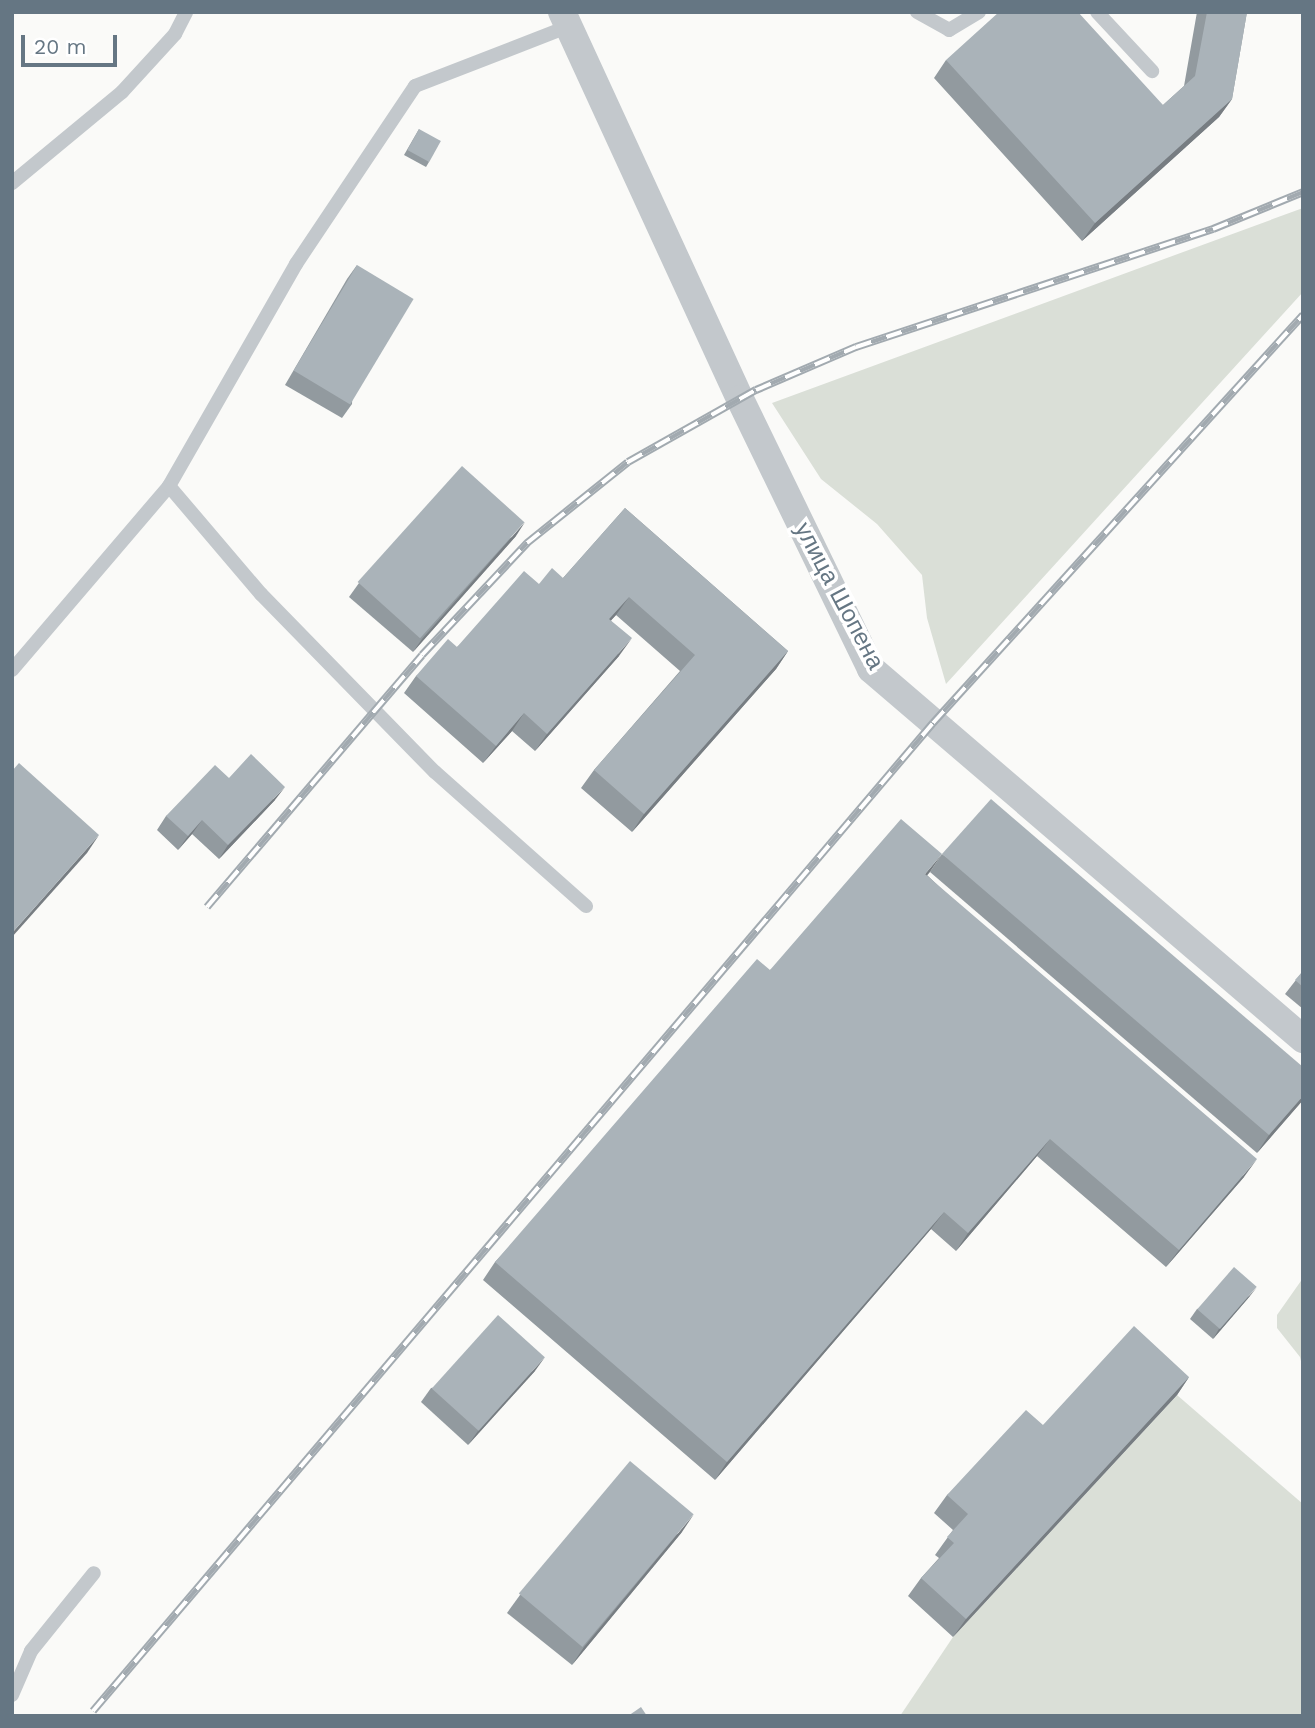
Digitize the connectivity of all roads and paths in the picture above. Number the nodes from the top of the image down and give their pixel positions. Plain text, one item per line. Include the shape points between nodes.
1 (186, 12) edge
2 (917, 12) edge
3 (979, 12) edge
4 (1097, 12) edge
5 (565, 20) edge
6 (1152, 71) dead end
7 (12, 183) edge
8 (169, 486) junction
9 (12, 670) edge
10 (586, 906) dead end
11 (1303, 1039) edge
12 (94, 1573) dead end
13 (12, 1695) edge

1 - 7 lane via 175,34 122,92
2 - 3 lane via 949,30
4 - 6 lane
5 - 8 lane via 415,86 296,264
5 - 11 street, улица Шопена via 871,669
8 - 9 lane
8 - 10 lane via 261,594 435,772
12 - 13 lane via 31,1650

